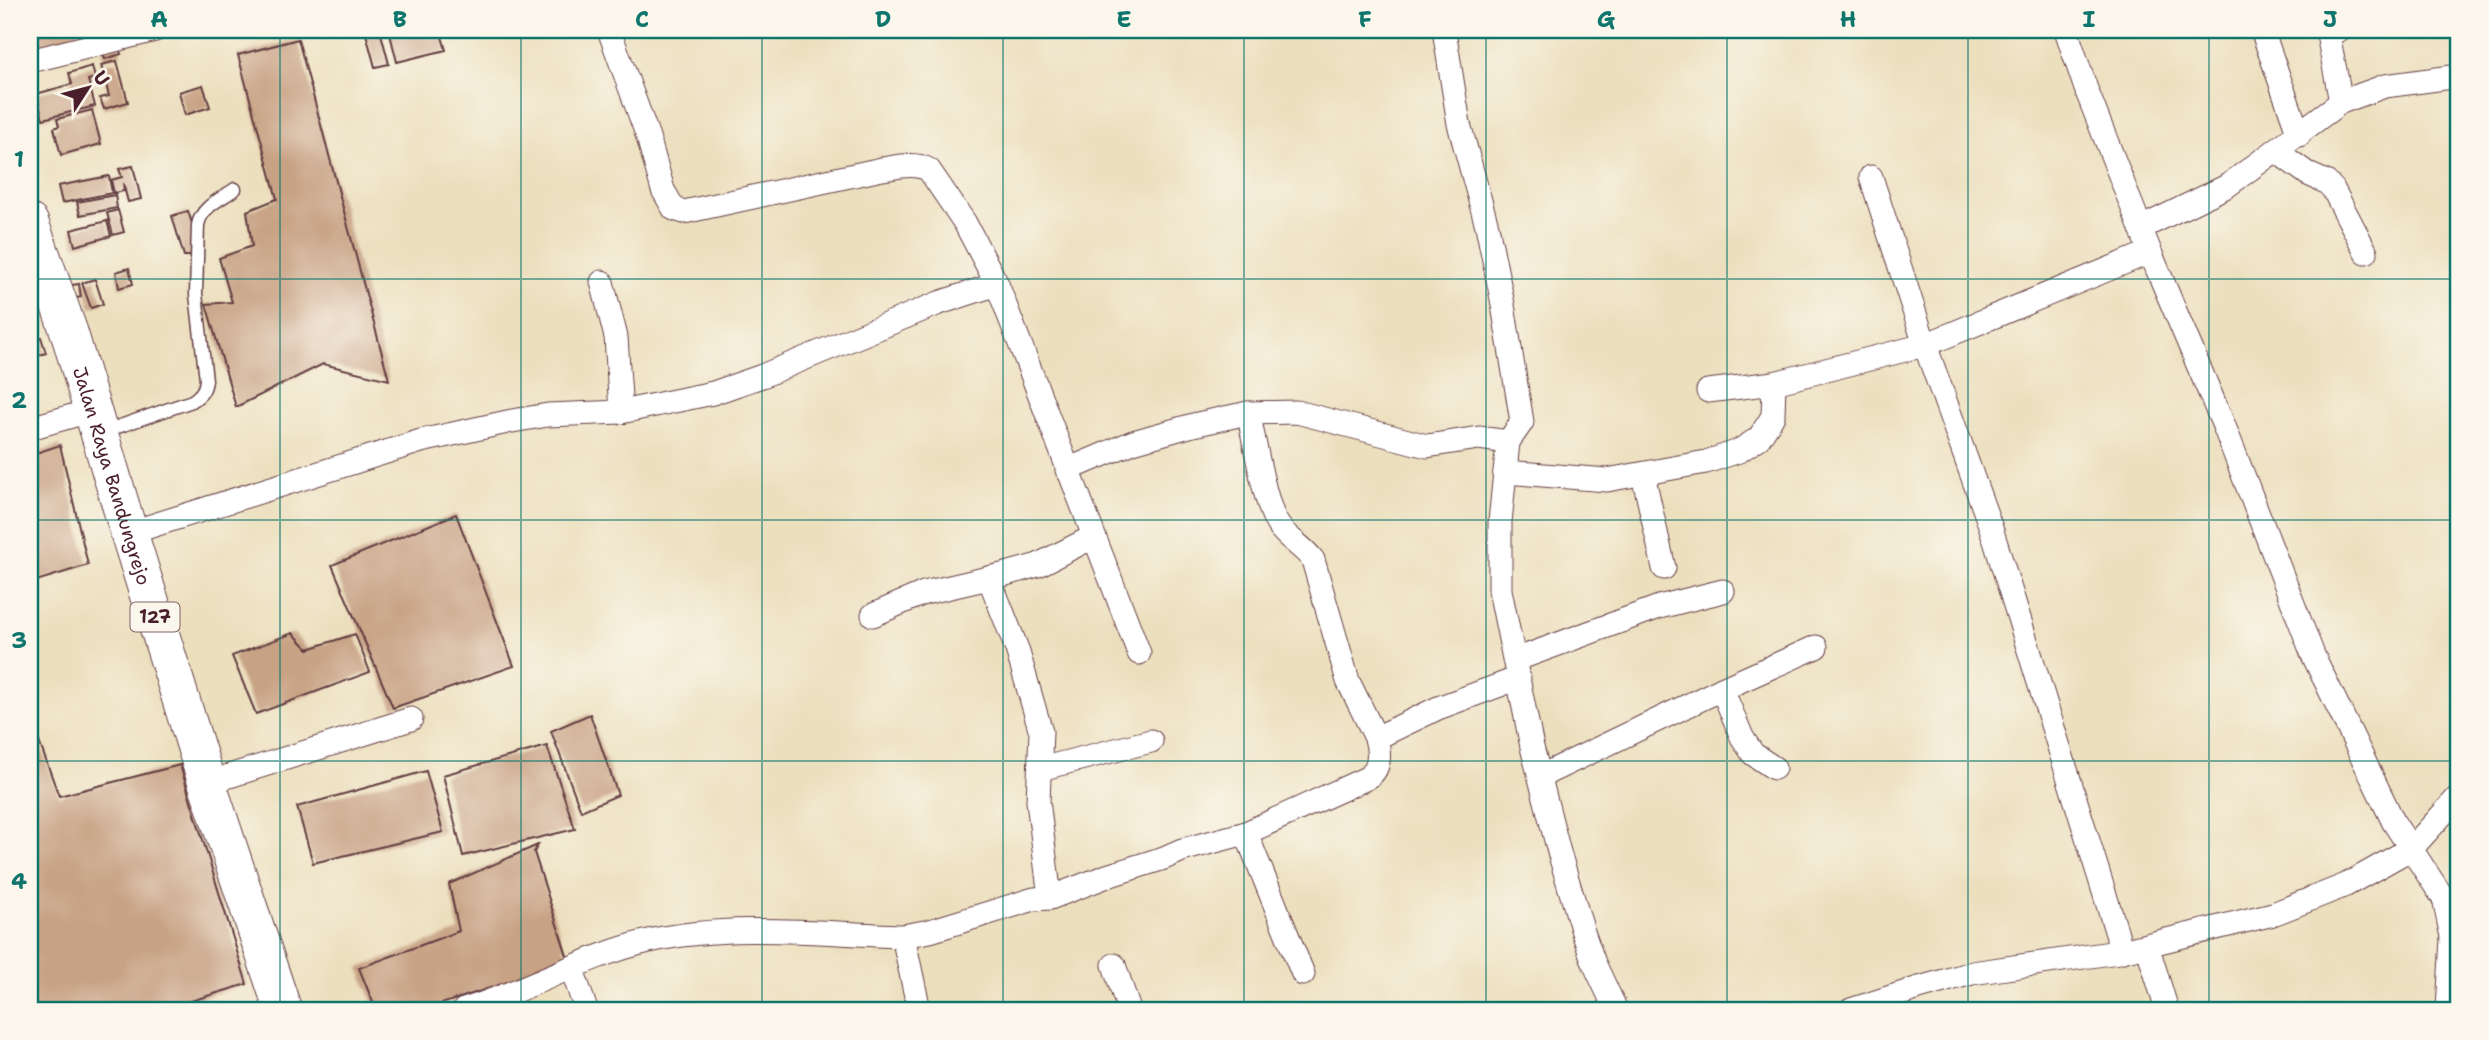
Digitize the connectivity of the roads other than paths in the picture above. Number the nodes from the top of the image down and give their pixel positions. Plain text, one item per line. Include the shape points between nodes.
1 (155, 30) edge
2 (609, 30) edge
3 (1444, 30) edge
4 (2066, 30) edge
5 (2262, 30) edge
6 (2331, 31) edge
7 (30, 61) edge
8 (2459, 76) edge
9 (2341, 103) junction
10 (2299, 135) junction
11 (2276, 151) junction
12 (1871, 177) dead end
13 (235, 189) dead end
14 (30, 223) edge
15 (2141, 228) junction
16 (2150, 252) junction
17 (2366, 252) dead end
18 (602, 282) dead end
19 (997, 284) junction
20 (1925, 345) junction
21 (1774, 383) junction
22 (1708, 391) dead end
23 (621, 412) junction
24 (1248, 413) junction
25 (97, 421) junction
26 (30, 428) edge
27 (1508, 442) junction
28 (1067, 470) junction
29 (1505, 472) junction
30 (1643, 474) junction
31 (129, 533) junction
32 (1095, 542) junction
33 (1664, 568) dead end
34 (989, 578) junction
35 (1723, 590) dead end
36 (873, 615) dead end
37 (1816, 647) dead end
38 (1139, 653) dead end
39 (1517, 669) junction
40 (1722, 689) junction
41 (411, 719) dead end
42 (1376, 738) junction
43 (1151, 741) dead end
44 (1774, 768) dead end
45 (1040, 769) junction
46 (1541, 776) junction
47 (207, 783) junction
48 (2459, 796) edge
49 (1247, 833) junction
50 (2412, 848) junction
51 (1050, 898) junction
52 (903, 936) junction
53 (2147, 945) junction
54 (2118, 952) junction
55 (1114, 965) dead end
56 (572, 969) junction
57 (1303, 974) dead end
58 (283, 1010) edge
59 (464, 1010) edge
60 (586, 1010) edge
61 (919, 1010) edge
62 (1129, 1010) edge
63 (1616, 1010) edge
64 (1851, 1010) edge
65 (2167, 1010) edge
66 (2448, 1010) edge

1 - 7 street
2 - 19 street via 663,190 674,209 684,212 882,169 924,167 965,223
3 - 27 street via 1459,124 1487,226 1517,385 1522,422
4 - 15 street
5 - 10 street
6 - 9 street
8 - 9 street via 2385,86
9 - 10 street
10 - 11 street
11 - 15 street via 2227,186
11 - 17 street via 2333,189
12 - 20 street
13 - 25 lane via 205,210 198,225 195,282 205,388 192,401
14 - 25 main road, Jalan Raya Bandungrejo / 127
15 - 16 street
16 - 20 street
16 - 50 street via 2314,655 2394,822
18 - 23 street via 616,337
19 - 23 street via 713,393
19 - 28 street
20 - 21 street
20 - 54 street via 1991,528 2089,838 2118,937
21 - 22 street
21 - 30 street via 1773,416 1759,438 1739,451 1706,462
23 - 31 street via 548,415 421,441
24 - 27 street via 1297,412 1427,446 1479,438
24 - 28 street via 1133,442
24 - 42 street via 1274,519 1313,559 1348,681
25 - 26 street
25 - 31 main road, Jalan Raya Bandungrejo / 127
27 - 29 street
28 - 32 street
29 - 30 street via 1607,480
29 - 39 street via 1500,590
30 - 33 street
31 - 47 main road, Jalan Raya Bandungrejo / 127
32 - 34 street via 1085,541 1038,565
32 - 38 street
34 - 36 street via 924,593
34 - 45 street via 1017,649 1041,732
35 - 39 street via 1659,607
37 - 40 street
39 - 42 street
39 - 46 street
40 - 44 street via 1753,754
40 - 46 street
41 - 47 street
42 - 49 street via 1375,773
43 - 45 street
45 - 51 street via 1038,801
46 - 63 street via 1583,932
47 - 58 main road, Jalan Raya Bandungrejo / 127
48 - 50 street
49 - 51 street via 1182,850
49 - 57 street
50 - 53 street via 2346,885 2273,914
50 - 66 street via 2444,899 2452,937
51 - 52 street
52 - 56 street via 683,935 646,942
52 - 61 street
53 - 54 street
53 - 65 street
54 - 64 street via 1972,973
55 - 62 street
56 - 59 street
56 - 60 street

